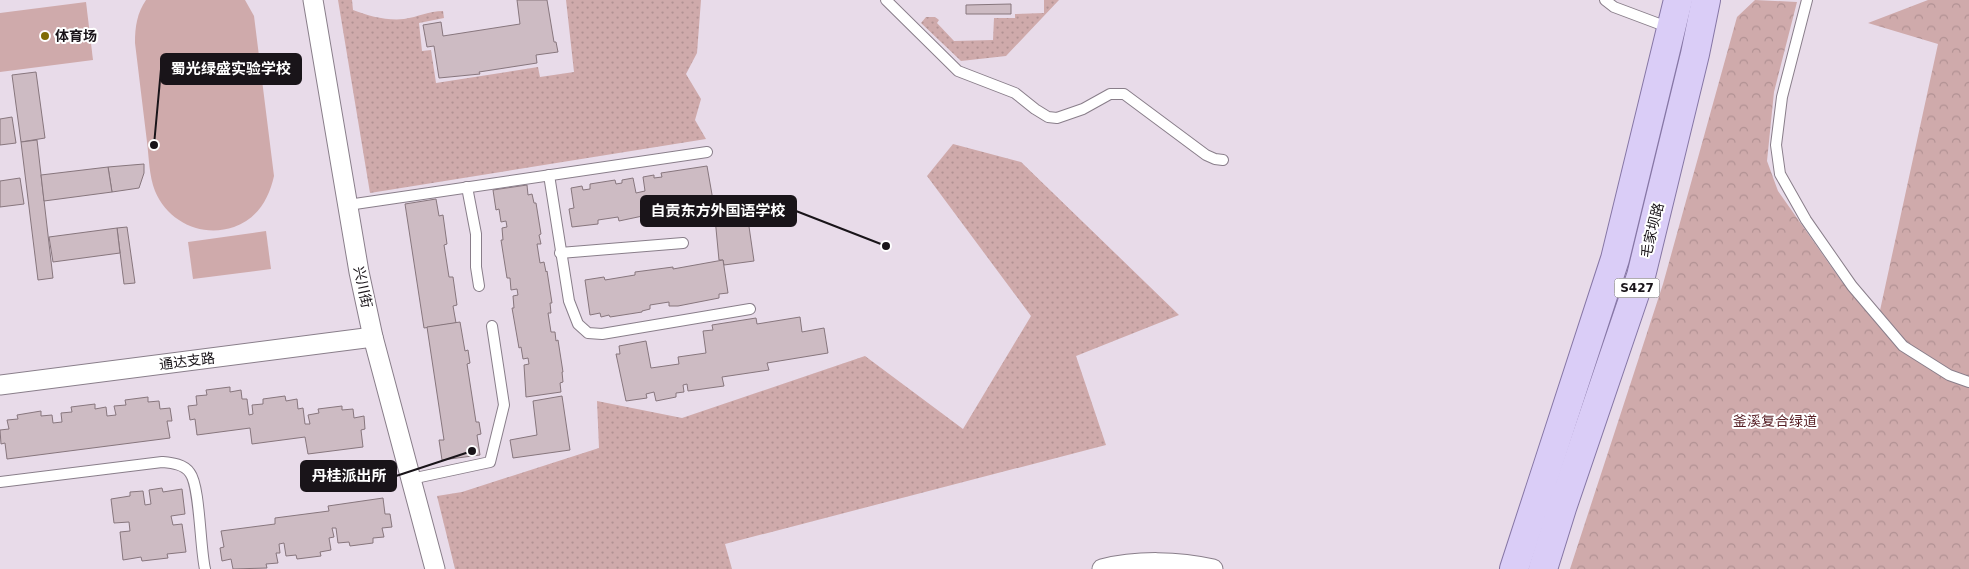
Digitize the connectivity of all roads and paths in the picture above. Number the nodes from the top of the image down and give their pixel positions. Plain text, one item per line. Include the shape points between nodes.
1 (312, 0) edge
2 (886, 0) edge
3 (1605, 0) edge
4 (1678, 0) edge
5 (1706, 0) edge
6 (1807, 0) edge
7 (1671, 28) junction
8 (707, 152) dead end
9 (1223, 160) dead end
10 (549, 175) junction
11 (467, 187) junction
12 (348, 205) junction
13 (683, 242) dead end
14 (560, 253) junction
15 (479, 286) dead end
16 (750, 309) dead end
17 (492, 326) dead end
18 (373, 337) junction
19 (1969, 382) edge
20 (0, 385) edge
21 (411, 479) junction
22 (0, 482) edge
23 (205, 569) edge
24 (435, 569) edge
25 (1102, 569) edge
26 (1213, 569) edge
27 (1514, 569) edge
28 (1543, 569) edge

1 - 12 street, 兴川街
2 - 9 lane via 958,71 1009,90 1048,117 1057,118 1083,109 1110,94 1124,94 1206,156
3 - 7 lane via 1614,7
4 - 7 main road, S427
5 - 28 main road, 毛家坝路 / S427 via 1641,276
6 - 19 lane via 1782,97 1776,145 1780,174 1806,220 1852,286 1903,346 1949,375
7 - 27 main road, S427 via 1615,259
8 - 10 lane
10 - 11 lane
10 - 14 lane
11 - 12 lane
11 - 15 lane via 476,234
12 - 18 street, 兴川街
13 - 14 lane
14 - 16 lane via 569,301 578,324 588,333 602,334
17 - 21 lane via 504,405 490,462
18 - 20 street, 通达支路
18 - 21 street, 兴川街
21 - 24 street, 兴川街
22 - 23 lane via 162,462 180,465 190,472 195,486
25 - 26 street via 1119,565 1188,563

